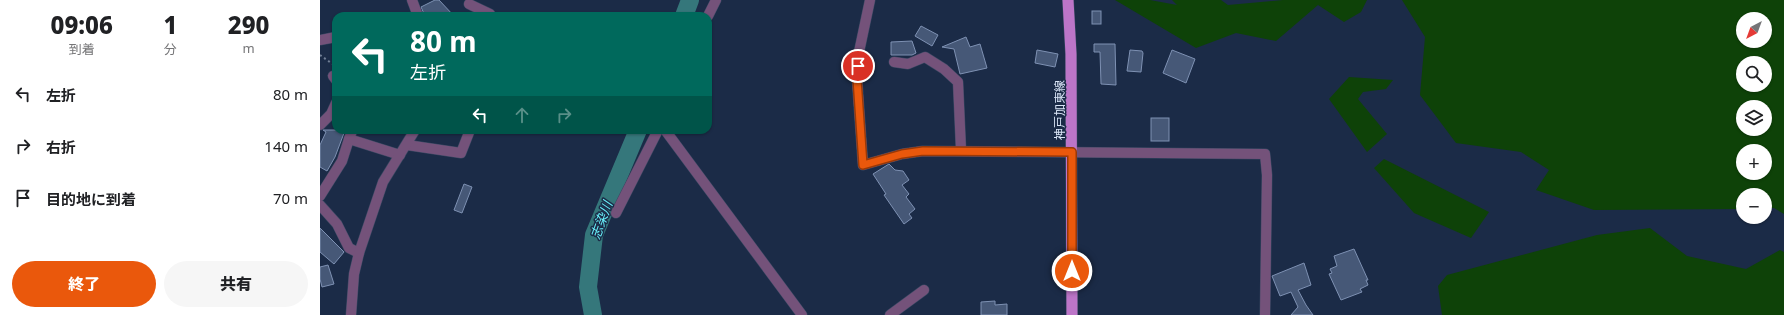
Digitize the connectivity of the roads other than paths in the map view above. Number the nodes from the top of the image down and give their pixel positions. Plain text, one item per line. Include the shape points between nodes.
1 (412, 0) edge
2 (716, 0) edge
3 (1068, 0) edge
4 (867, 1) edge
5 (469, 4) dead end
6 (416, 12) edge
7 (486, 12) edge
8 (710, 12) edge
9 (332, 38) edge
10 (320, 40) edge
11 (894, 62) dead end
12 (332, 117) edge
13 (320, 125) edge
14 (413, 134) edge
15 (468, 134) edge
16 (656, 134) edge
17 (668, 134) edge
18 (350, 135) edge
19 (407, 145) junction
20 (961, 150) junction
21 (1072, 152) junction
22 (400, 155) junction
23 (320, 196) edge
24 (320, 205) edge
25 (616, 213) dead end
26 (359, 253) junction
27 (924, 290) dead end
28 (351, 315) edge
29 (802, 315) edge
30 (890, 315) edge
31 (1072, 315) edge
32 (1265, 315) edge

1 - 6 street
2 - 8 street
3 - 21 main road, 神戸加東線 via 1072,54
4 - 20 street via 857,79 863,165 902,154
5 - 7 street
9 - 10 street
11 - 20 street via 908,64 925,57 958,82
12 - 13 street
14 - 19 street
15 - 19 street via 461,153
16 - 25 street
17 - 29 street
18 - 22 street
18 - 23 street via 342,161
19 - 22 street
20 - 21 street
21 - 31 main road, 神戸加東線
21 - 32 street via 1265,154
22 - 26 street via 382,182
24 - 26 street via 337,224 349,248
26 - 28 street via 354,274
27 - 30 street

